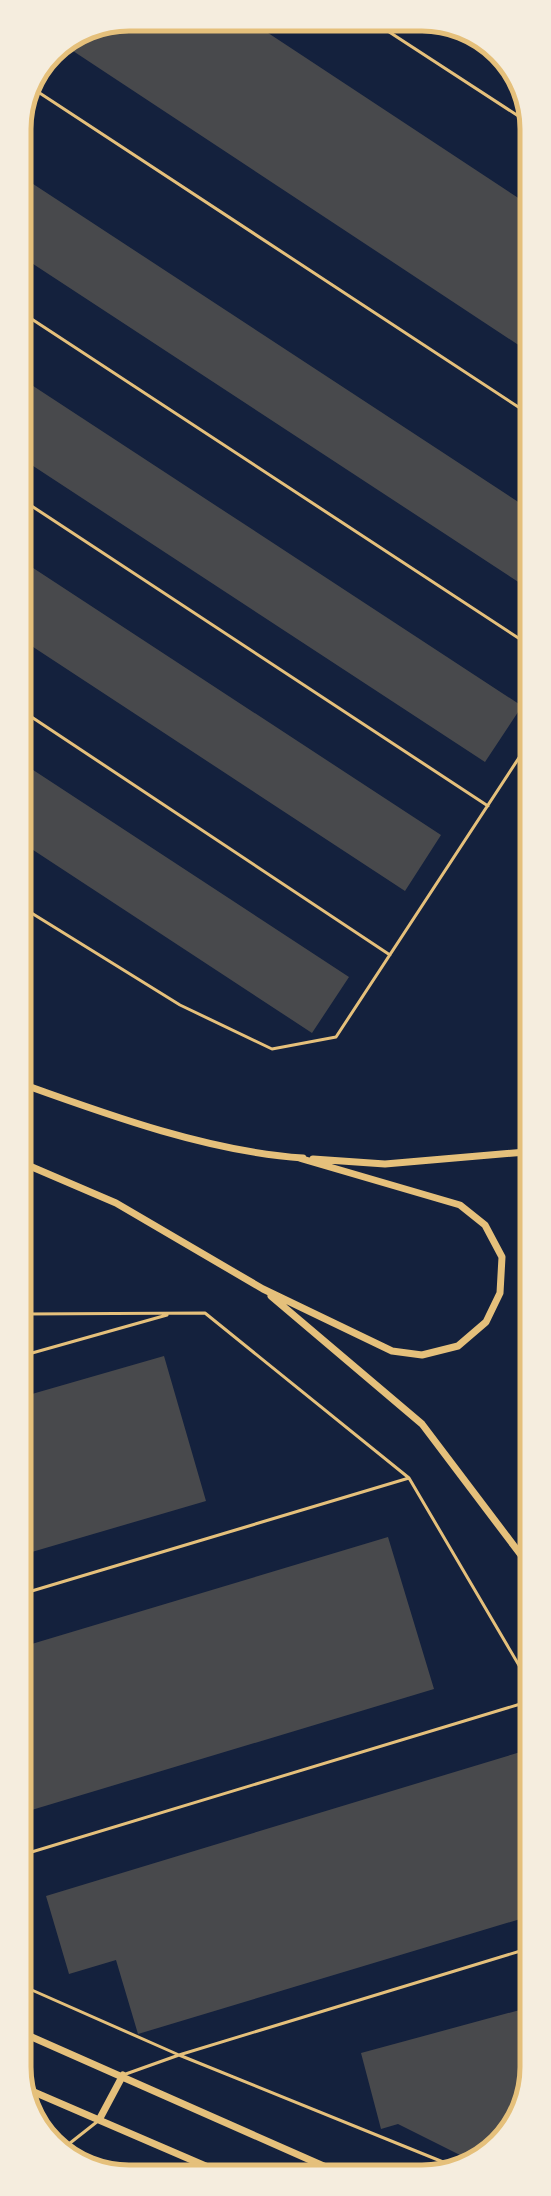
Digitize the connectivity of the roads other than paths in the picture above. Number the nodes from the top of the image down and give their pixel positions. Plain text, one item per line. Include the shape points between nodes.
1 (388, 31) edge
2 (38, 92) edge
3 (519, 116) edge
4 (31, 319) edge
5 (520, 408) edge
6 (31, 506) edge
7 (520, 639) edge
8 (31, 717) edge
9 (520, 756) edge
10 (488, 806) junction
11 (31, 913) edge
12 (390, 955) junction
13 (31, 1087) edge
14 (520, 1153) edge
15 (299, 1158) junction
16 (31, 1167) edge
17 (263, 1290) junction
18 (31, 1314) edge
19 (171, 1314) junction
20 (31, 1352) edge
21 (409, 1478) junction
22 (520, 1554) edge
23 (31, 1591) edge
24 (520, 1667) edge
25 (520, 1704) edge
26 (31, 1852) edge
27 (520, 1951) edge
28 (31, 1990) edge
29 (31, 2037) edge
30 (179, 2055) junction
31 (123, 2075) junction
32 (34, 2092) edge
33 (99, 2120) junction
34 (68, 2144) edge
35 (444, 2162) edge
36 (203, 2165) edge
37 (323, 2165) edge

1 - 3 lane
2 - 5 lane
4 - 7 lane
6 - 10 lane
8 - 12 lane
9 - 10 lane
10 - 12 lane
11 - 12 lane via 180,1004 272,1049 336,1037
13 - 15 street via 90,1108 212,1144
14 - 15 street via 385,1164
15 - 17 street via 460,1205 485,1225 502,1257 500,1293 486,1322 458,1346 422,1355 392,1351
16 - 17 street via 116,1203
17 - 22 street via 422,1424
18 - 19 lane
19 - 20 lane
19 - 21 lane via 205,1314
21 - 23 lane
21 - 24 lane
25 - 26 lane
27 - 30 lane
28 - 30 lane
29 - 31 street
30 - 31 lane
30 - 35 lane
31 - 33 street
31 - 37 street
32 - 33 street
33 - 34 lane
33 - 36 street

